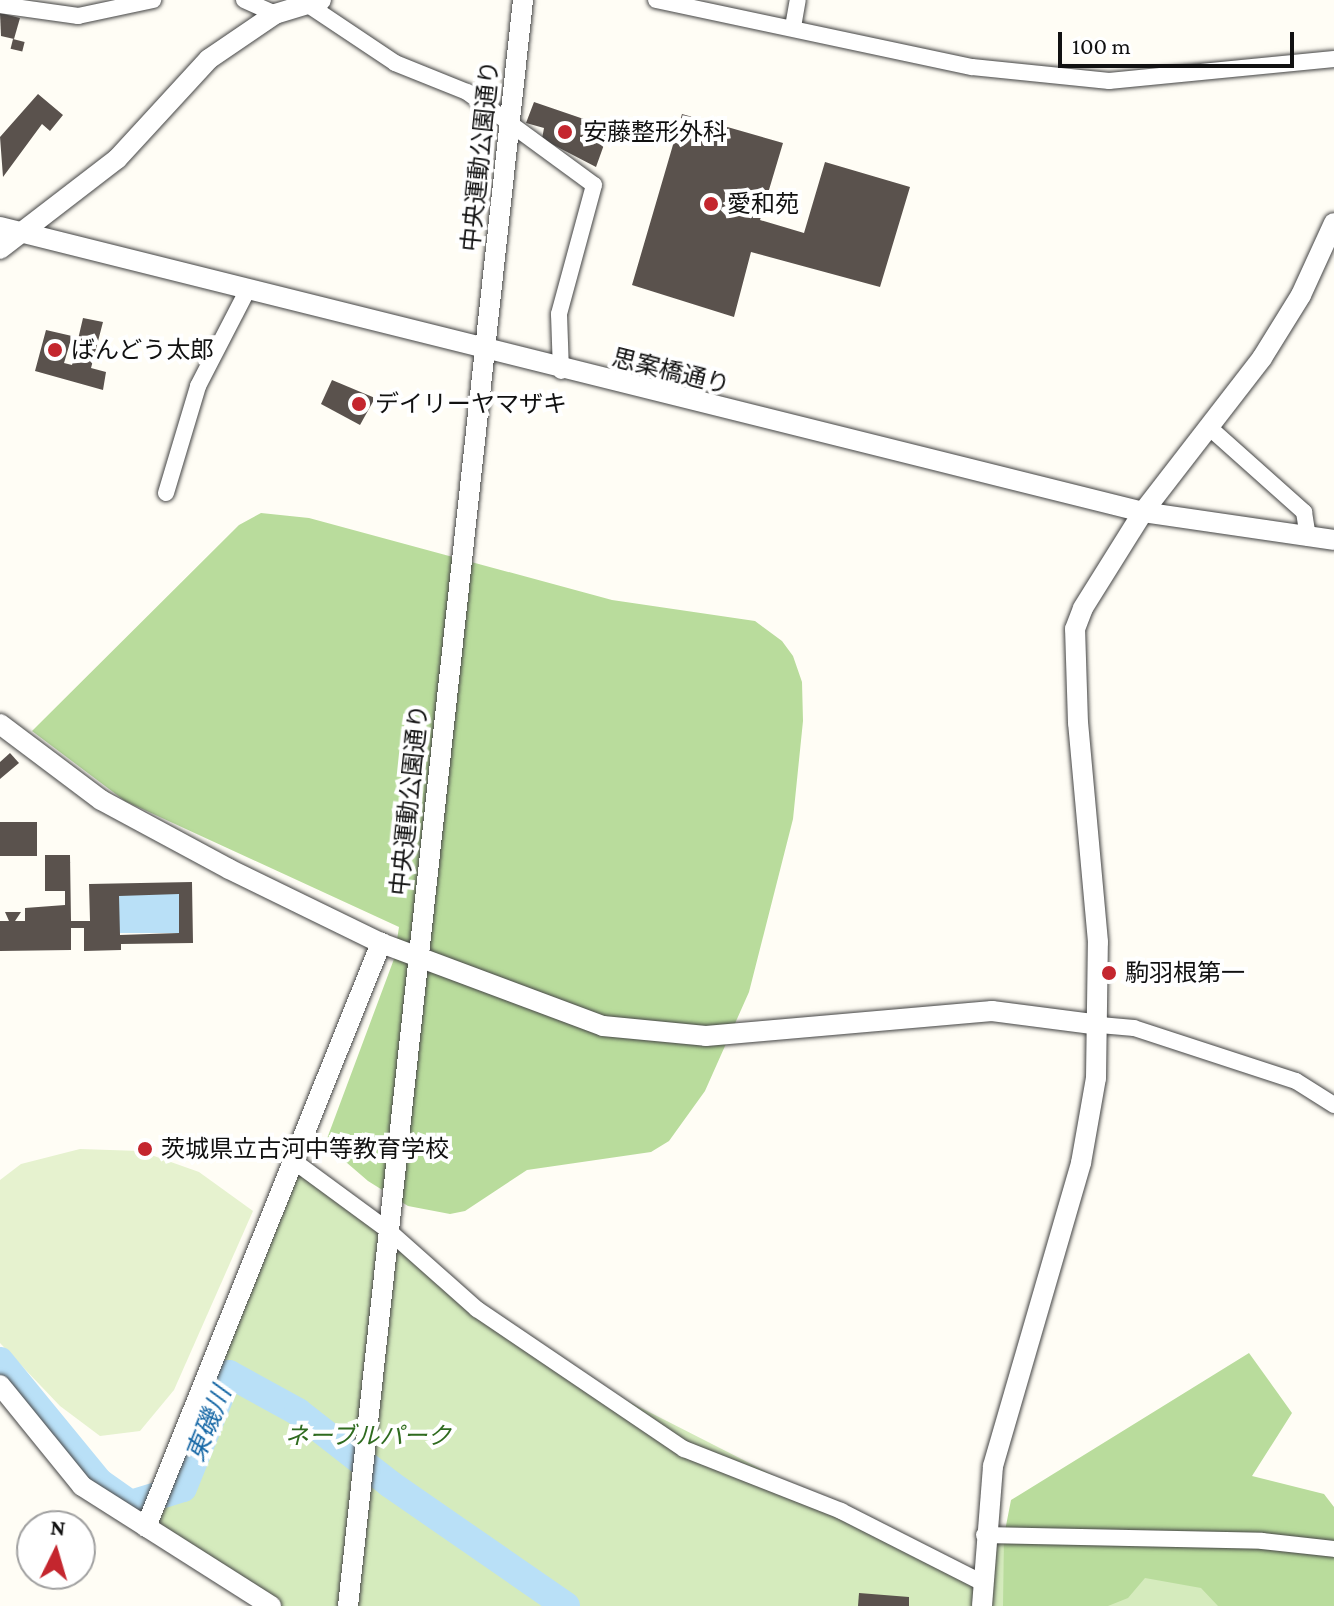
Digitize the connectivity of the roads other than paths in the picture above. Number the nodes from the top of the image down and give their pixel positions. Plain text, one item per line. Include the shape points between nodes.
1 (153, 0) edge
2 (244, 0) edge
3 (523, 0) edge
4 (656, 0) edge
5 (798, 0) edge
6 (314, 2) edge
7 (0, 5) edge
8 (275, 14) junction
9 (793, 27) junction
10 (1334, 59) edge
11 (509, 125) junction
12 (1334, 223) edge
13 (0, 227) edge
14 (23, 233) junction
15 (0, 249) edge
16 (247, 291) junction
17 (484, 352) junction
18 (561, 371) junction
19 (1211, 429) junction
20 (166, 493) dead end
21 (1143, 512) junction
22 (1308, 538) junction
23 (1333, 540) edge
24 (0, 724) edge
25 (381, 943) junction
26 (418, 956) junction
27 (1100, 1025) junction
28 (1334, 1105) edge
29 (295, 1162) junction
30 (389, 1231) junction
31 (0, 1385) edge
32 (146, 1527) junction
33 (984, 1535) junction
34 (1334, 1549) edge
35 (981, 1582) junction
36 (271, 1606) edge
37 (348, 1606) edge
38 (982, 1606) edge

1 - 7 street via 78,16
2 - 8 street
3 - 11 street, 中央運動公園通り
4 - 9 street
5 - 9 street
6 - 8 street
6 - 11 street via 395,63 467,92
8 - 14 street via 209,59 117,159
9 - 10 street via 972,67 1109,81
11 - 17 street, 中央運動公園通り
11 - 18 street via 594,185 559,314
12 - 19 street via 1301,295
13 - 14 street, 思案橋通り
14 - 15 street
14 - 16 street, 思案橋通り
16 - 17 street, 思案橋通り
16 - 20 street via 198,386
17 - 18 street, 思案橋通り
17 - 26 street, 中央運動公園通り
18 - 21 street, 思案橋通り
19 - 21 street
19 - 22 street via 1304,512
21 - 22 street, 思案橋通り
21 - 27 street via 1075,629
22 - 23 street, 思案橋通り
24 - 25 street via 101,800
25 - 26 street
25 - 29 street
26 - 27 street via 555,1011 649,1034 775,1033 961,1011
26 - 30 street, 中央運動公園通り
27 - 28 street via 1134,1028 1296,1081
27 - 33 street via 1089,1126 993,1466
29 - 30 street
29 - 32 street
30 - 35 street via 477,1309 684,1449 841,1511
30 - 37 street, 中央運動公園通り
31 - 32 street via 82,1486
32 - 36 street
33 - 34 street via 1262,1541
33 - 35 street
35 - 38 street

